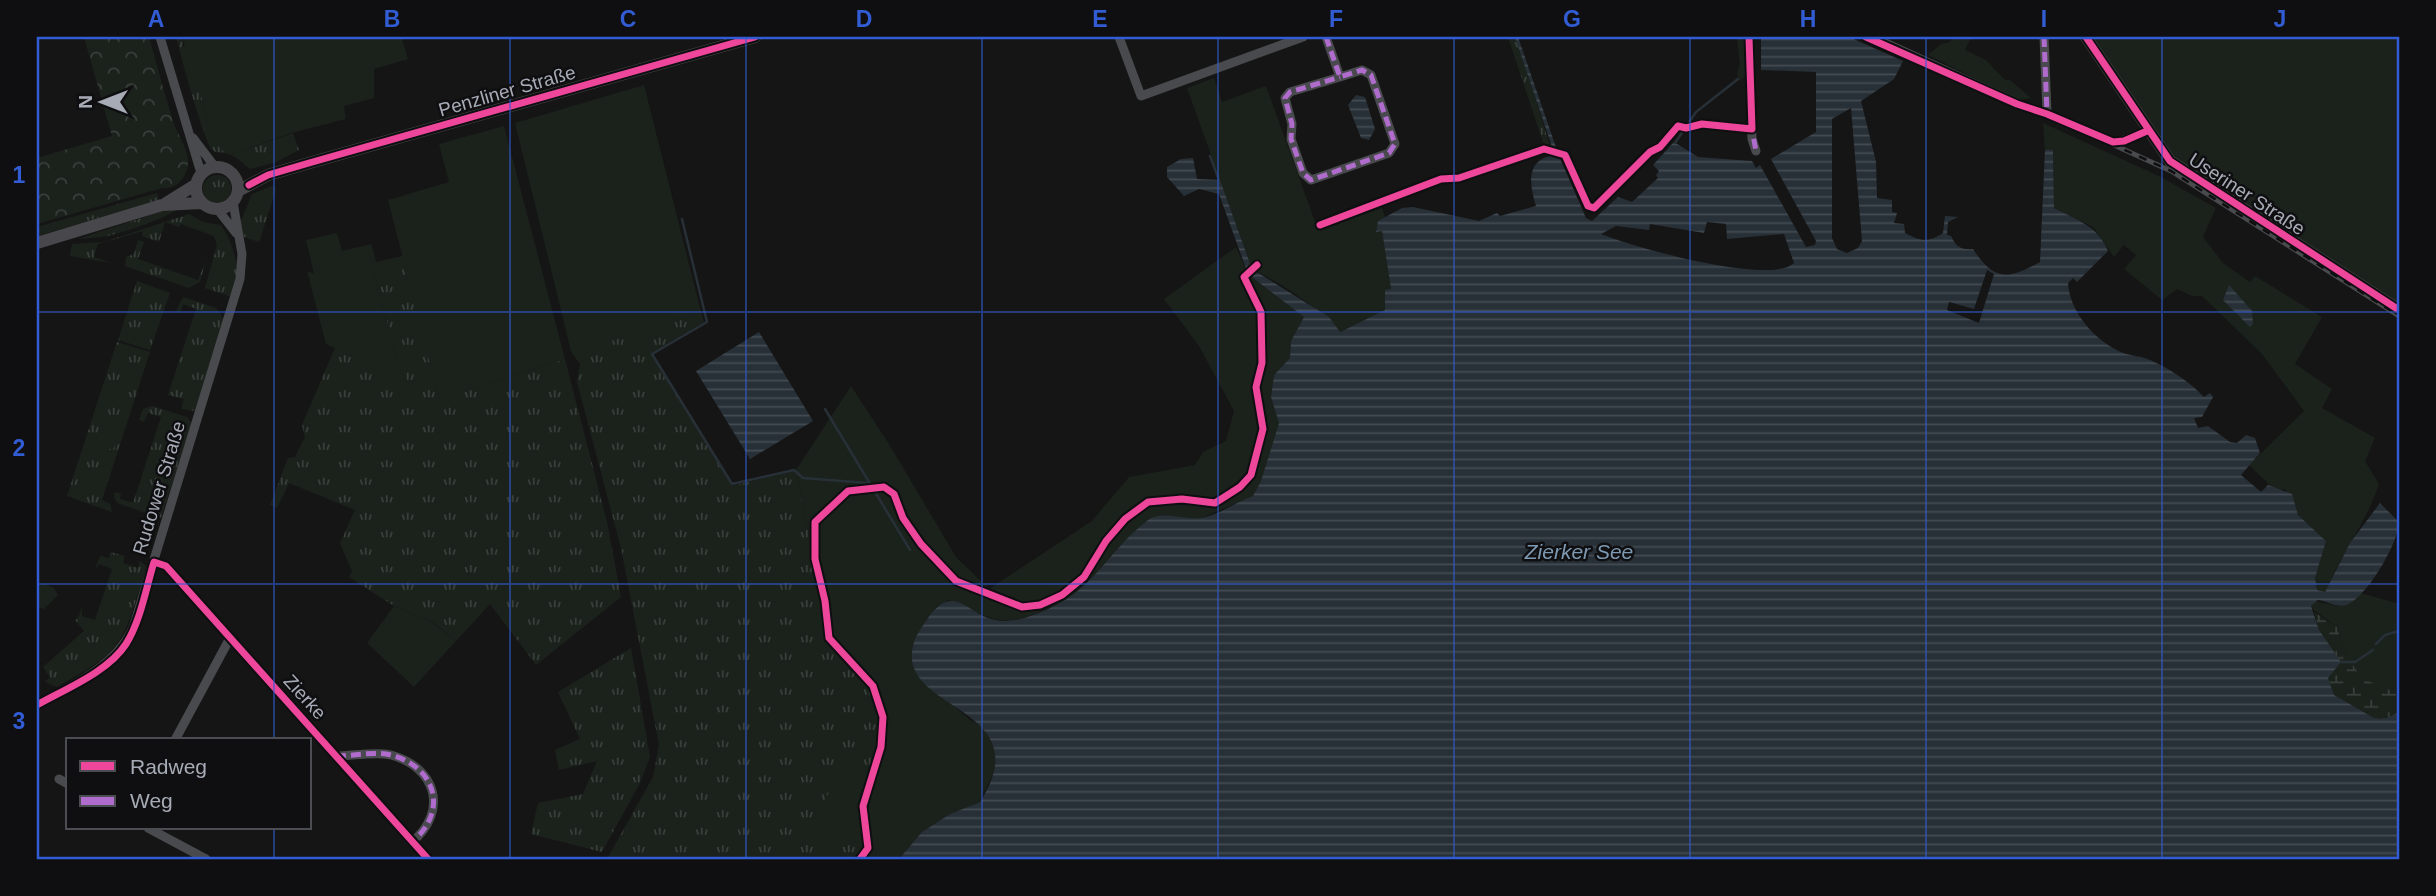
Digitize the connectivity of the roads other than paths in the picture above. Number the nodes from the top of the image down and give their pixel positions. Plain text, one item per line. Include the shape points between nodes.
1 (160, 37) edge
2 (755, 37) edge
3 (1119, 37) edge
4 (1303, 37) edge
5 (1326, 37) edge
6 (1749, 37) edge
7 (2044, 37) edge
8 (2086, 37) edge
9 (1340, 77) junction
10 (2147, 131) junction
11 (190, 133) junction
12 (1756, 151) dead end
13 (215, 167) junction
14 (233, 175) junction
15 (268, 175) junction
16 (198, 179) junction
17 (235, 197) junction
18 (201, 203) junction
19 (162, 205) junction
20 (218, 210) junction
21 (238, 237) junction
22 (37, 243) edge
23 (2399, 310) edge
24 (154, 562) junction
25 (230, 638) junction
26 (37, 705) edge
27 (176, 738) edge
28 (336, 756) junction
29 (59, 779) dead end
30 (66, 783) edge
31 (152, 830) edge
32 (412, 842) junction
33 (206, 859) edge
34 (428, 859) edge

1 - 11 street
2 - 15 main road, Penzliner Straße
3 - 4 street via 1141,96
5 - 9 street
6 - 12 street
7 - 10 street via 2047,114 2116,143
8 - 10 main road, Useriner Straße
9 - 9 street via 1370,72 1395,147 1311,180 1303,173 1291,139 1285,98 1290,92
10 - 23 main road, Useriner Straße via 2183,172
11 - 13 street
11 - 16 street
13 - 14 main road
13 - 16 main road
14 - 15 main road, Penzliner Straße
14 - 17 main road
15 - 17 main road, Penzliner Straße
16 - 18 main road
16 - 19 main road
17 - 20 main road
17 - 21 street, Rudower Straße
18 - 19 main road
18 - 20 main road
19 - 22 main road
20 - 21 street
21 - 24 street, Rudower Straße via 240,279
24 - 25 street, Zierke via 166,566
24 - 26 street, Rudower Straße via 134,625 120,652
25 - 27 street
25 - 28 street, Zierke
28 - 32 street, Zierke
28 - 32 street via 389,754 422,771 433,796 433,810 426,828
29 - 30 street
31 - 33 street
32 - 34 street, Zierke

